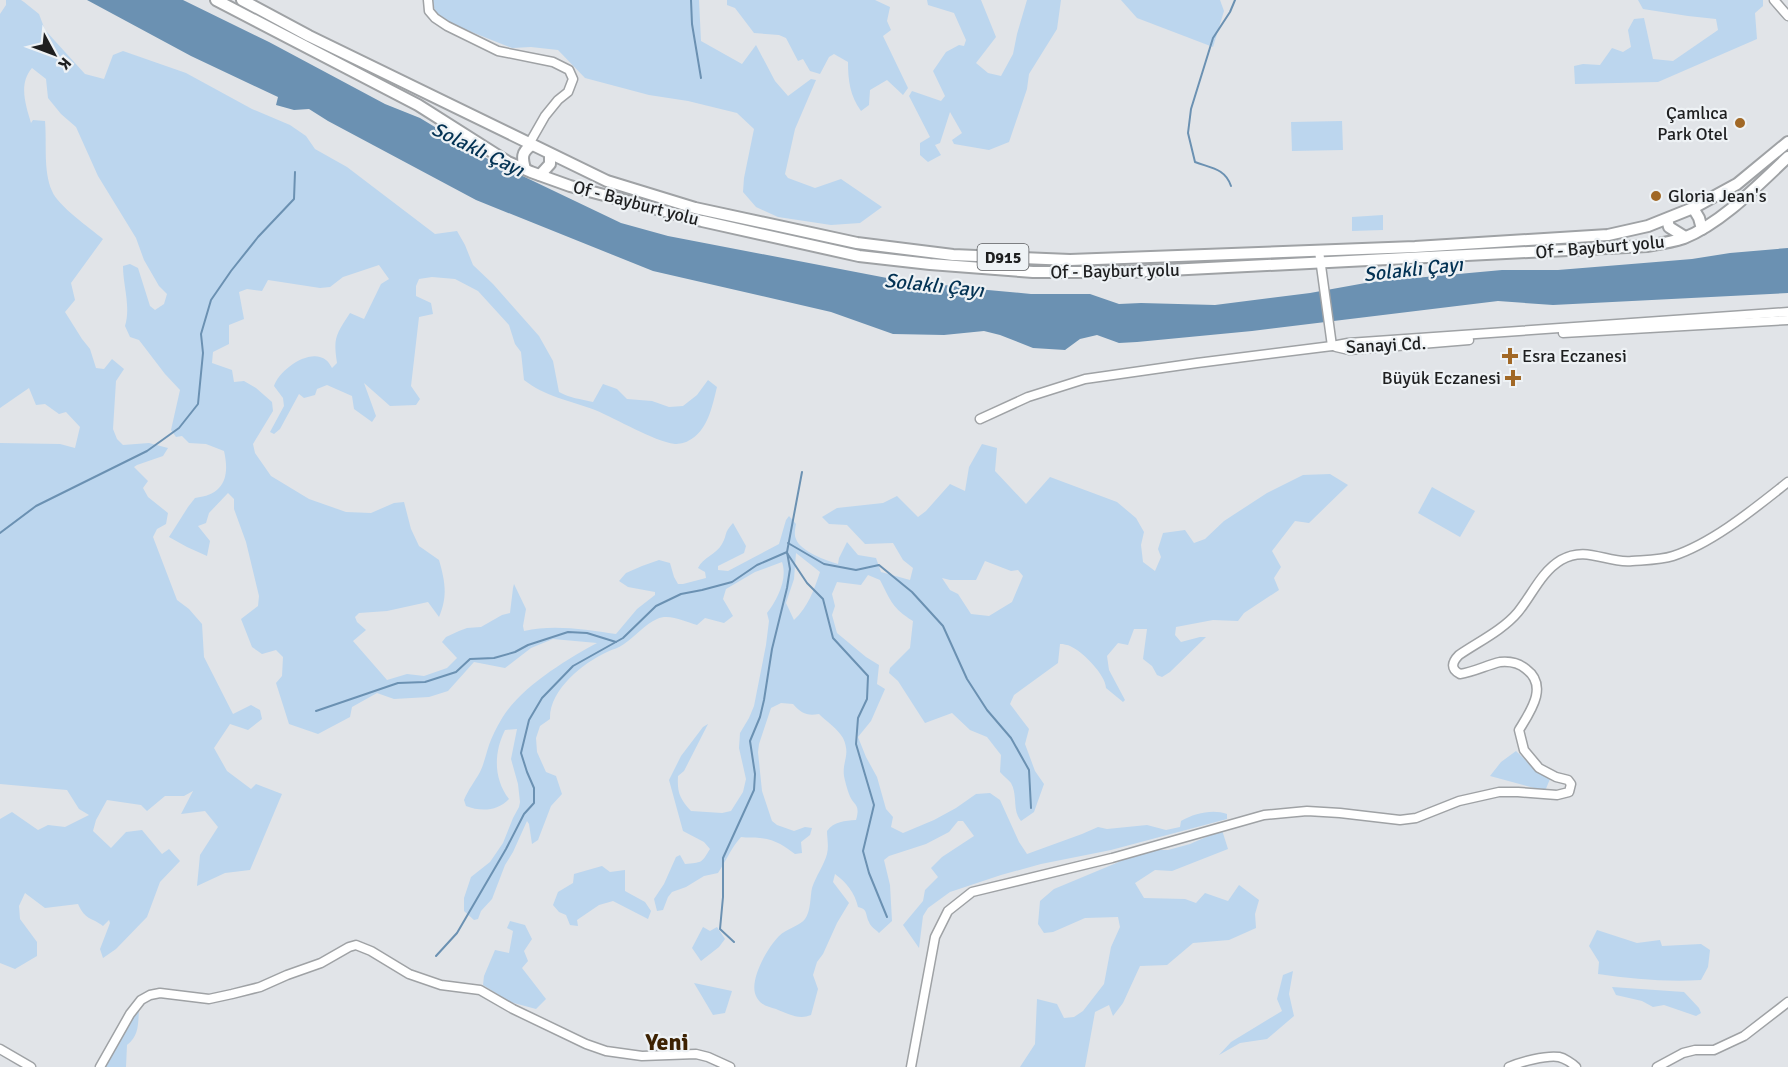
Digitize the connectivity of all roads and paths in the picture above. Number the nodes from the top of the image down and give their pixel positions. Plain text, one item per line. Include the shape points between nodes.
1 (216, 0) edge
2 (242, 0) edge
3 (428, 0) edge
4 (1774, 0) edge
5 (1788, 16) edge
6 (530, 145) junction
7 (1786, 147) edge
8 (550, 154) junction
9 (525, 169) junction
10 (540, 175) junction
11 (1693, 208) junction
12 (1667, 219) junction
13 (1702, 229) junction
14 (1685, 237) junction
15 (1319, 251) junction
16 (1321, 266) junction
17 (1788, 312) edge
18 (1788, 320) edge
19 (1332, 346) junction
20 (980, 419) dead end
21 (1788, 483) edge
22 (1788, 1002) edge
23 (0, 1049) edge
24 (31, 1067) edge
25 (99, 1067) edge
26 (730, 1067) edge
27 (911, 1067) edge
28 (1509, 1067) edge
29 (1576, 1067) edge
30 (1657, 1067) edge

1 - 9 highway, Of - Bayburt yolu / D915 via 418,105
2 - 6 highway, Of - Bayburt yolu / D915
3 - 6 main road via 429,10 447,26 498,51 553,62 568,70 573,79 568,92 545,116
4 - 5 main road
6 - 8 highway, Of - Bayburt yolu / D915
6 - 9 highway via 522,158
7 - 11 highway, Of - Bayburt yolu / D915 via 1737,184
7 - 13 highway, Of - Bayburt yolu / D915 via 1744,197
8 - 10 highway via 550,164
8 - 15 highway, Of - Bayburt yolu / D915 via 607,180 695,208 878,246 953,255 1070,260
9 - 10 highway, Of - Bayburt yolu / D915
10 - 16 highway, Of - Bayburt yolu / D915 via 702,221 859,256 1033,272
11 - 12 highway, Of - Bayburt yolu / D915
11 - 13 highway
12 - 14 highway via 1669,227
12 - 15 highway, Of - Bayburt yolu / D915 via 1608,235
13 - 14 highway, Of - Bayburt yolu / D915
14 - 16 highway, Of - Bayburt yolu / D915 via 1635,247
15 - 16 main road
16 - 19 main road
17 - 19 main road, Sanayi Cd.
18 - 19 main road, Sanayi Cd. via 1349,350
19 - 20 main road via 1085,379 1028,397
21 - 27 main road via 1700,544 1671,556 1629,562 1584,553 1562,559 1534,587 1517,613 1454,660 1454,669 1460,674 1502,662 1519,663 1531,672 1538,687 1520,730 1524,750 1539,768 1568,780 1569,792 1499,792 1400,820 1307,811 1264,815 972,892 948,910 935,937
22 - 30 main road via 1744,1036 1714,1050 1683,1053
23 - 24 main road
25 - 26 main road via 130,1014 150,995 209,999 232,994 321,963 356,945 409,974 441,985 480,990 606,1051 642,1056 696,1054
28 - 29 main road via 1559,1057

